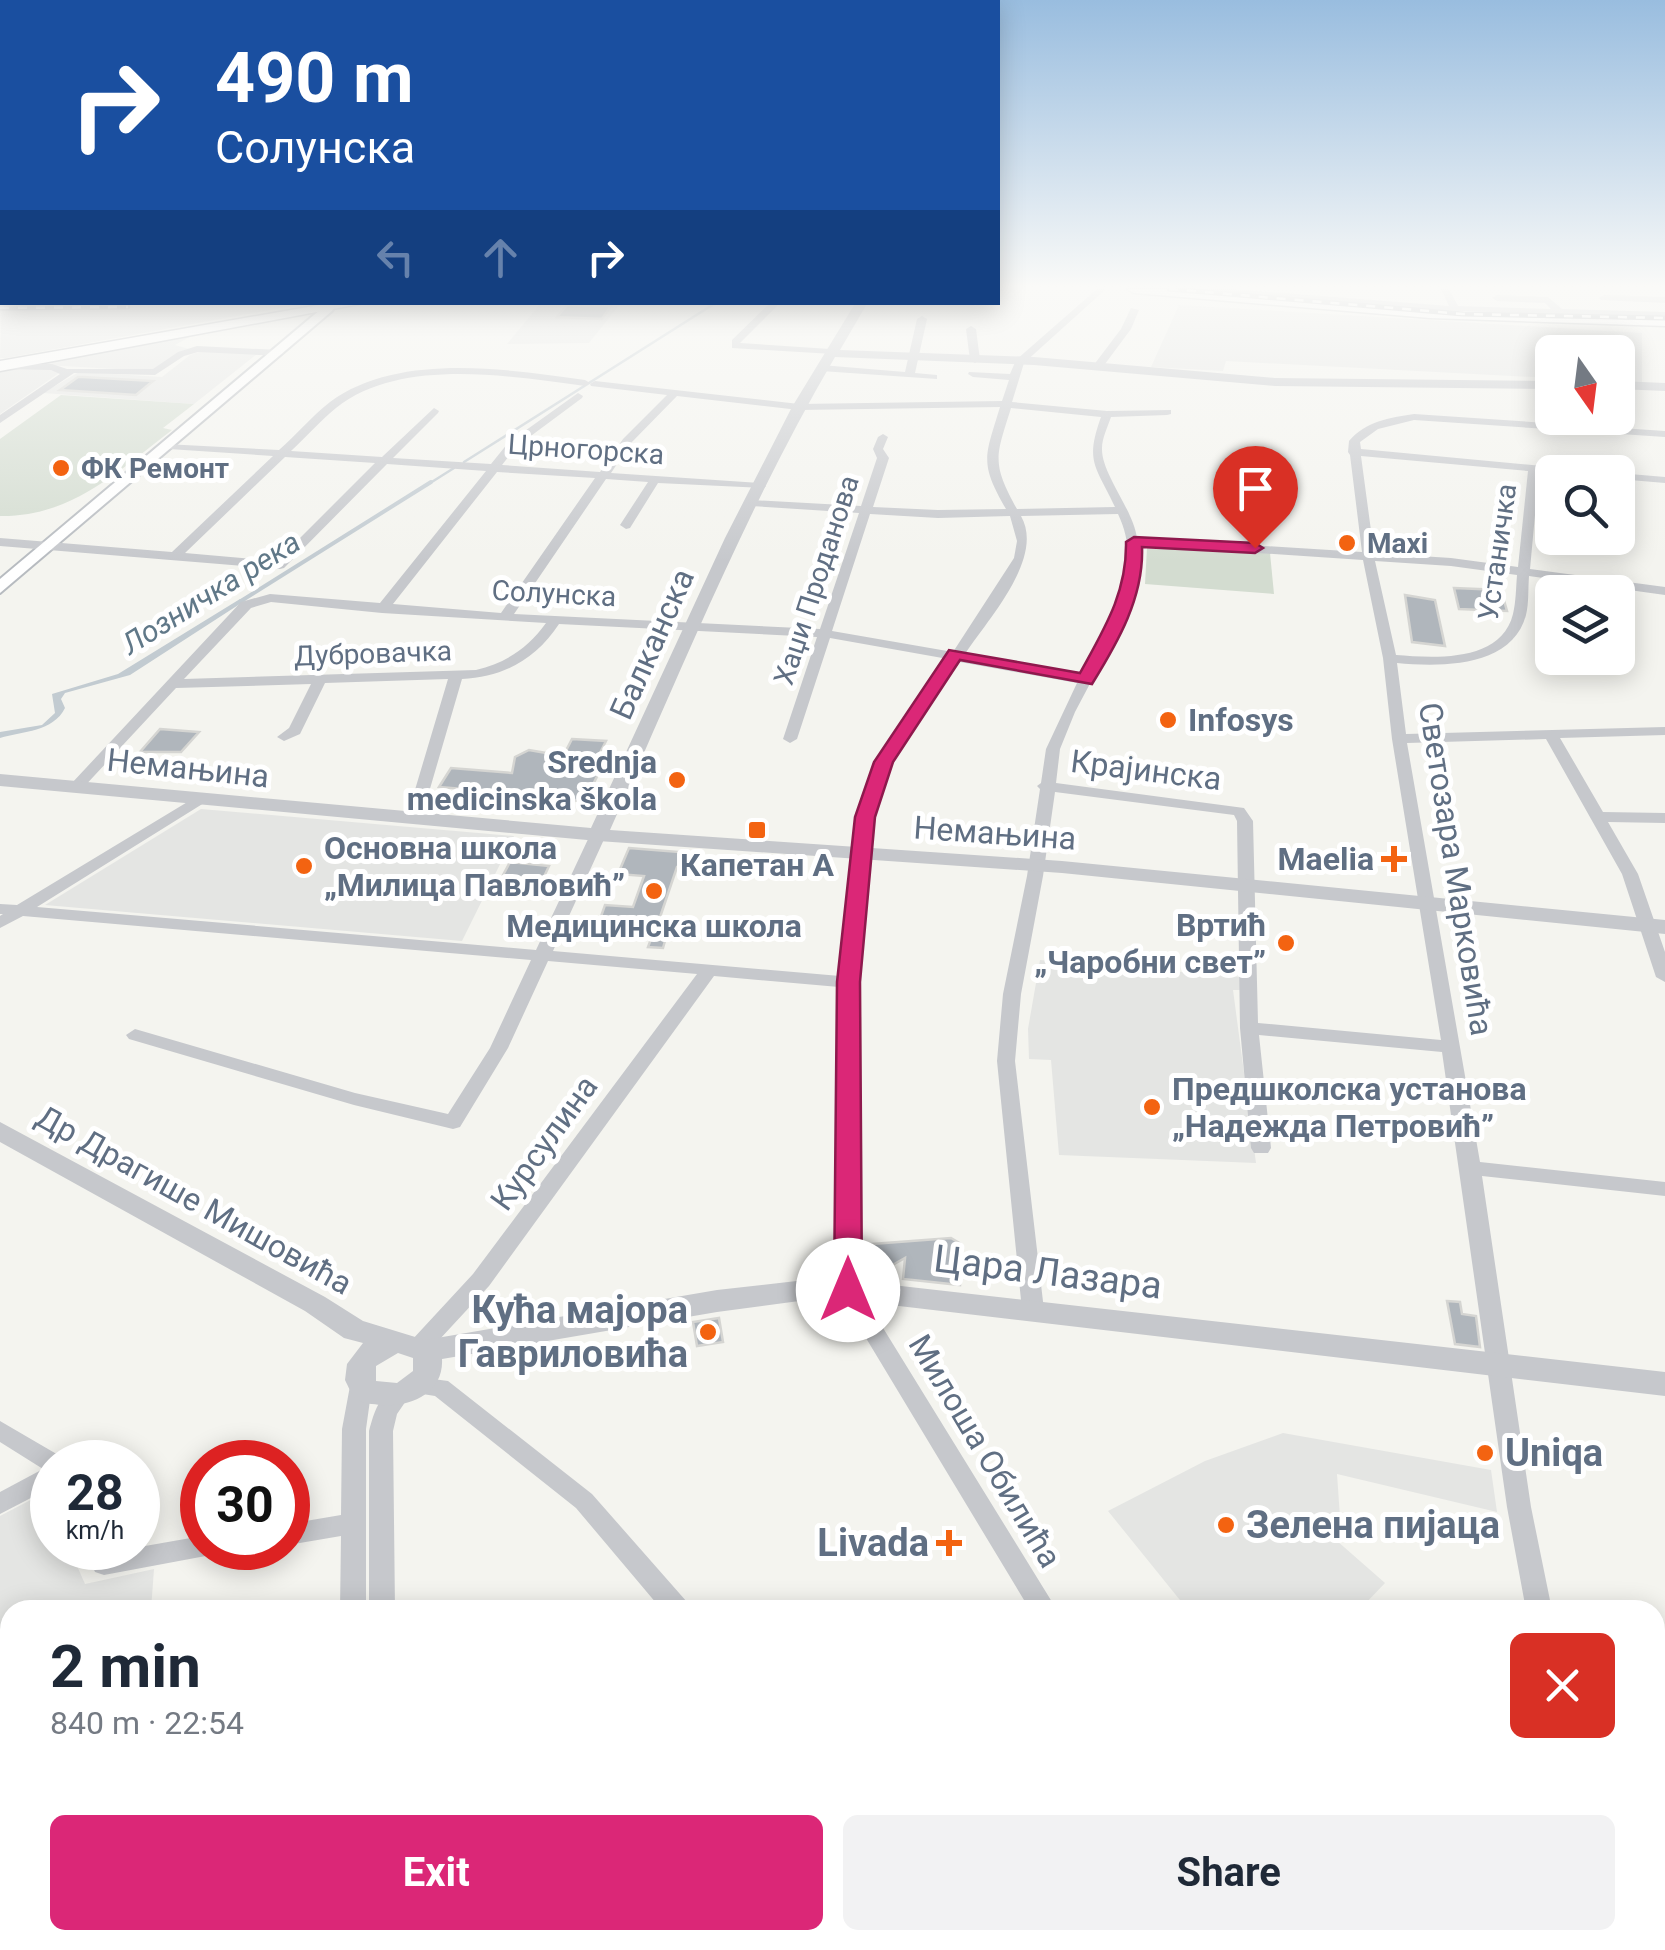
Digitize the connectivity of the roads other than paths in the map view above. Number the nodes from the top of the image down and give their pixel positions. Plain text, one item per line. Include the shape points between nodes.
1 (54, 380) edge
2 (248, 380) edge
3 (398, 380) edge
4 (562, 380) edge
5 (814, 380) edge
6 (1014, 380) edge
7 (1253, 380) edge
8 (1535, 385) edge
9 (1635, 386) edge
10 (1665, 387) edge
11 (674, 394) junction
12 (578, 396) dead end
13 (1006, 404) junction
14 (798, 407) junction
15 (434, 411) dead end
16 (1166, 412) dead end
17 (1106, 414) junction
18 (0, 420) edge
19 (1665, 434) edge
20 (883, 437) dead end
21 (168, 446) junction
22 (1354, 452) junction
23 (285, 453) junction
24 (384, 459) junction
25 (493, 468) junction
26 (1534, 468) joint
27 (604, 475) junction
28 (1635, 477) edge
29 (655, 478) junction
30 (1665, 480) edge
31 (760, 486) junction
32 (751, 503) junction
33 (866, 510) junction
34 (1123, 510) junction
35 (1015, 514) junction
36 (626, 525) dead end
37 (0, 542) edge
38 (1134, 542) junction
39 (48, 546) junction
40 (1368, 555) junction
41 (175, 556) junction
42 (1524, 571) junction
43 (0, 588) edge
44 (1665, 591) edge
45 (382, 609) junction
46 (505, 617) junction
47 (555, 620) junction
48 (692, 624) junction
49 (823, 633) junction
50 (956, 654) junction
51 (1390, 658) junction
52 (456, 676) junction
53 (320, 680) junction
54 (1086, 680) junction
55 (172, 684) junction
56 (1665, 730) edge
57 (1550, 733) junction
58 (284, 737) dead end
59 (1399, 738) junction
60 (790, 739) dead end
61 (7, 782) edge
62 (1045, 786) junction
63 (76, 787) junction
64 (199, 800) junction
65 (1598, 817) junction
66 (1665, 818) edge
67 (414, 820) junction
68 (598, 835) junction
69 (861, 852) junction
70 (1036, 865) junction
71 (1248, 885) junction
72 (1428, 903) junction
73 (0, 909) edge
74 (21, 910) junction
75 (0, 923) edge
76 (1656, 926) edge
77 (546, 954) junction
78 (710, 968) junction
79 (1665, 977) edge
80 (848, 982) junction
81 (1249, 1028) junction
82 (135, 1035) dead end
83 (1452, 1048) junction
84 (0, 1131) edge
85 (1261, 1148) dead end
86 (1471, 1168) junction
87 (1665, 1189) edge
88 (848, 1290) junction
89 (1033, 1310) junction
90 (354, 1330) junction
91 (414, 1347) junction
92 (1498, 1363) junction
93 (361, 1374) junction
94 (1665, 1384) edge
95 (409, 1391) junction
96 (0, 1430) edge
97 (30, 1449) edge
98 (30, 1488) edge
99 (0, 1504) edge
100 (351, 1524) junction
101 (310, 1531) edge
102 (353, 1600) edge
103 (382, 1600) edge
104 (669, 1600) edge
105 (1038, 1600) edge
106 (1538, 1600) edge

1 - 18 street
2 - 21 main road
3 - 23 street via 334,404
4 - 11 street
5 - 14 street, Балканска
6 - 13 street
7 - 8 street
9 - 10 street
11 - 14 street
11 - 27 street
12 - 25 street via 525,434
13 - 14 street
13 - 17 street
13 - 35 street via 990,456
14 - 31 street, Балканска
15 - 24 street
16 - 17 street
17 - 34 street via 1098,459
19 - 22 street via 1414,417 1362,431
20 - 33 street, Хаџи Проданова
21 - 23 street, Црногорска
21 - 39 main road
22 - 26 street
22 - 40 street, Светозара Марковића
23 - 24 street, Црногорска
23 - 41 street
24 - 25 street, Црногорска
24 - 41 street via 280,565
25 - 27 street, Црногорска
25 - 45 street
26 - 42 street, Устаничка
27 - 29 street, Црногорска
27 - 46 street
28 - 30 street
29 - 31 street, Црногорска
29 - 36 street
31 - 32 street, Балканска
32 - 33 street
32 - 48 street, Балканска
33 - 35 street
33 - 49 street, Хаџи Проданова
34 - 35 street
34 - 38 street
35 - 50 street via 1023,535 1020,558
37 - 39 street
38 - 40 street
38 - 54 street via 1125,606
39 - 41 street
39 - 43 main road
40 - 42 street
40 - 51 street, Светозара Марковића
42 - 44 street
42 - 51 street, Устаничка via 1516,628 1505,642 1465,657
45 - 46 street, Солунска
45 - 55 street, Солунска via 257,601
46 - 47 street, Солунска
47 - 48 street, Солунска
47 - 52 street, Дубровачка via 528,656 491,672
48 - 49 street, Солунска
48 - 68 street, Балканска
49 - 50 street, Солунска
49 - 60 street, Хаџи Проданова
50 - 54 street, Солунска
50 - 69 street via 884,762 866,812
51 - 59 street, Светозара Марковића
52 - 53 street, Дубровачка
52 - 67 street
53 - 55 street, Дубровачка
53 - 58 street via 295,731
54 - 62 street via 1053,749
55 - 63 street
56 - 57 street
57 - 59 street
57 - 65 street
59 - 72 street, Светозара Марковића
61 - 63 street, Немањина
62 - 70 street
62 - 71 street, Крајинска via 1239,811
63 - 64 street, Немањина
64 - 67 street, Немањина
64 - 74 street
65 - 66 street
65 - 76 street
67 - 68 street, Немањина
68 - 69 street, Немањина
68 - 77 street, Балканска
69 - 70 street, Немањина
69 - 80 street
70 - 71 street, Немањина
70 - 89 street via 1006,1061
71 - 72 street, Немањина
71 - 81 street
72 - 76 street, Немањина
72 - 83 street, Светозара Марковића
73 - 74 street
74 - 75 street
74 - 77 street
76 - 79 street
77 - 78 street
77 - 82 street, Балканска via 453,1122
78 - 80 street
78 - 91 street, Курсулина via 481,1280
80 - 88 street
81 - 83 street
81 - 85 street
83 - 86 street, Светозара Марковића
84 - 90 street, Др Драгише Мишовића
86 - 87 street
86 - 92 street, Светозара Марковића
88 - 89 street, Цара Лазара
88 - 91 street, Цара Лазара via 718,1301
88 - 105 street, Милоша Обилића
89 - 92 street, Цара Лазара
90 - 91 street, Др Драгише Мишовића
90 - 93 street, Др Драгише Мишовића
91 - 93 street via 377,1348
91 - 95 street via 429,1368
92 - 94 street, Цара Лазара
92 - 106 street, Светозара Марковића
93 - 95 street via 377,1396
93 - 100 street
95 - 103 street via 386,1410 381,1431
95 - 104 street via 440,1387 584,1501
96 - 97 street
98 - 99 street
100 - 101 street
100 - 102 street

